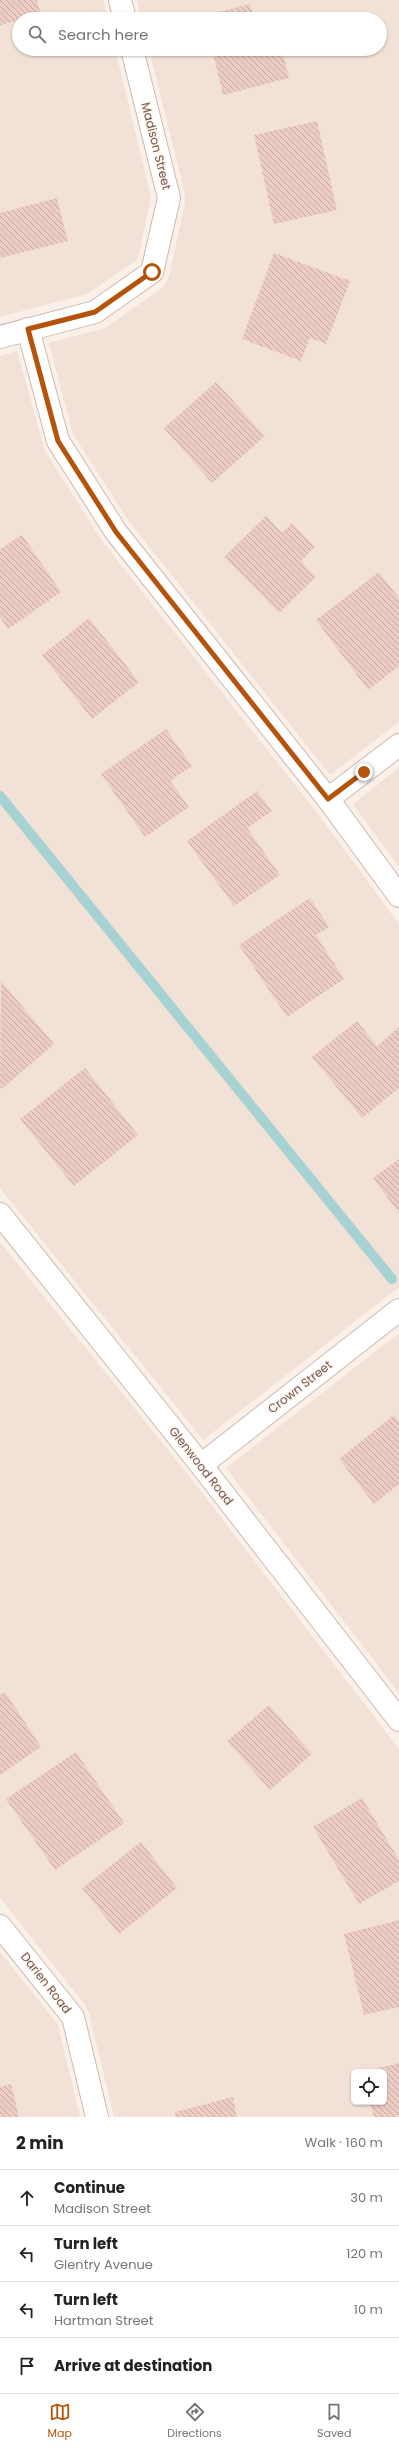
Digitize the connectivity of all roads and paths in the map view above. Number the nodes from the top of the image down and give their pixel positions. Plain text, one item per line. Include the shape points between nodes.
1 (120, 0) edge
2 (123, 12) edge
3 (134, 56) edge
4 (28, 329) junction
5 (0, 337) edge
6 (399, 745) edge
7 (328, 799) junction
8 (399, 896) edge
9 (0, 1214) edge
10 (399, 1310) edge
11 (201, 1465) junction
12 (399, 1720) edge
13 (0, 1926) edge
14 (97, 2117) edge

1 - 2 street
3 - 4 street, Madison Street via 168,198 152,272 95,312
4 - 5 street, Madison Street
4 - 7 street via 58,441 116,532
6 - 7 street
7 - 8 street
9 - 11 street, Glenwood Road
10 - 11 street, Crown Street
11 - 12 street, Glenwood Road
13 - 14 street, Darien Road via 73,2017

